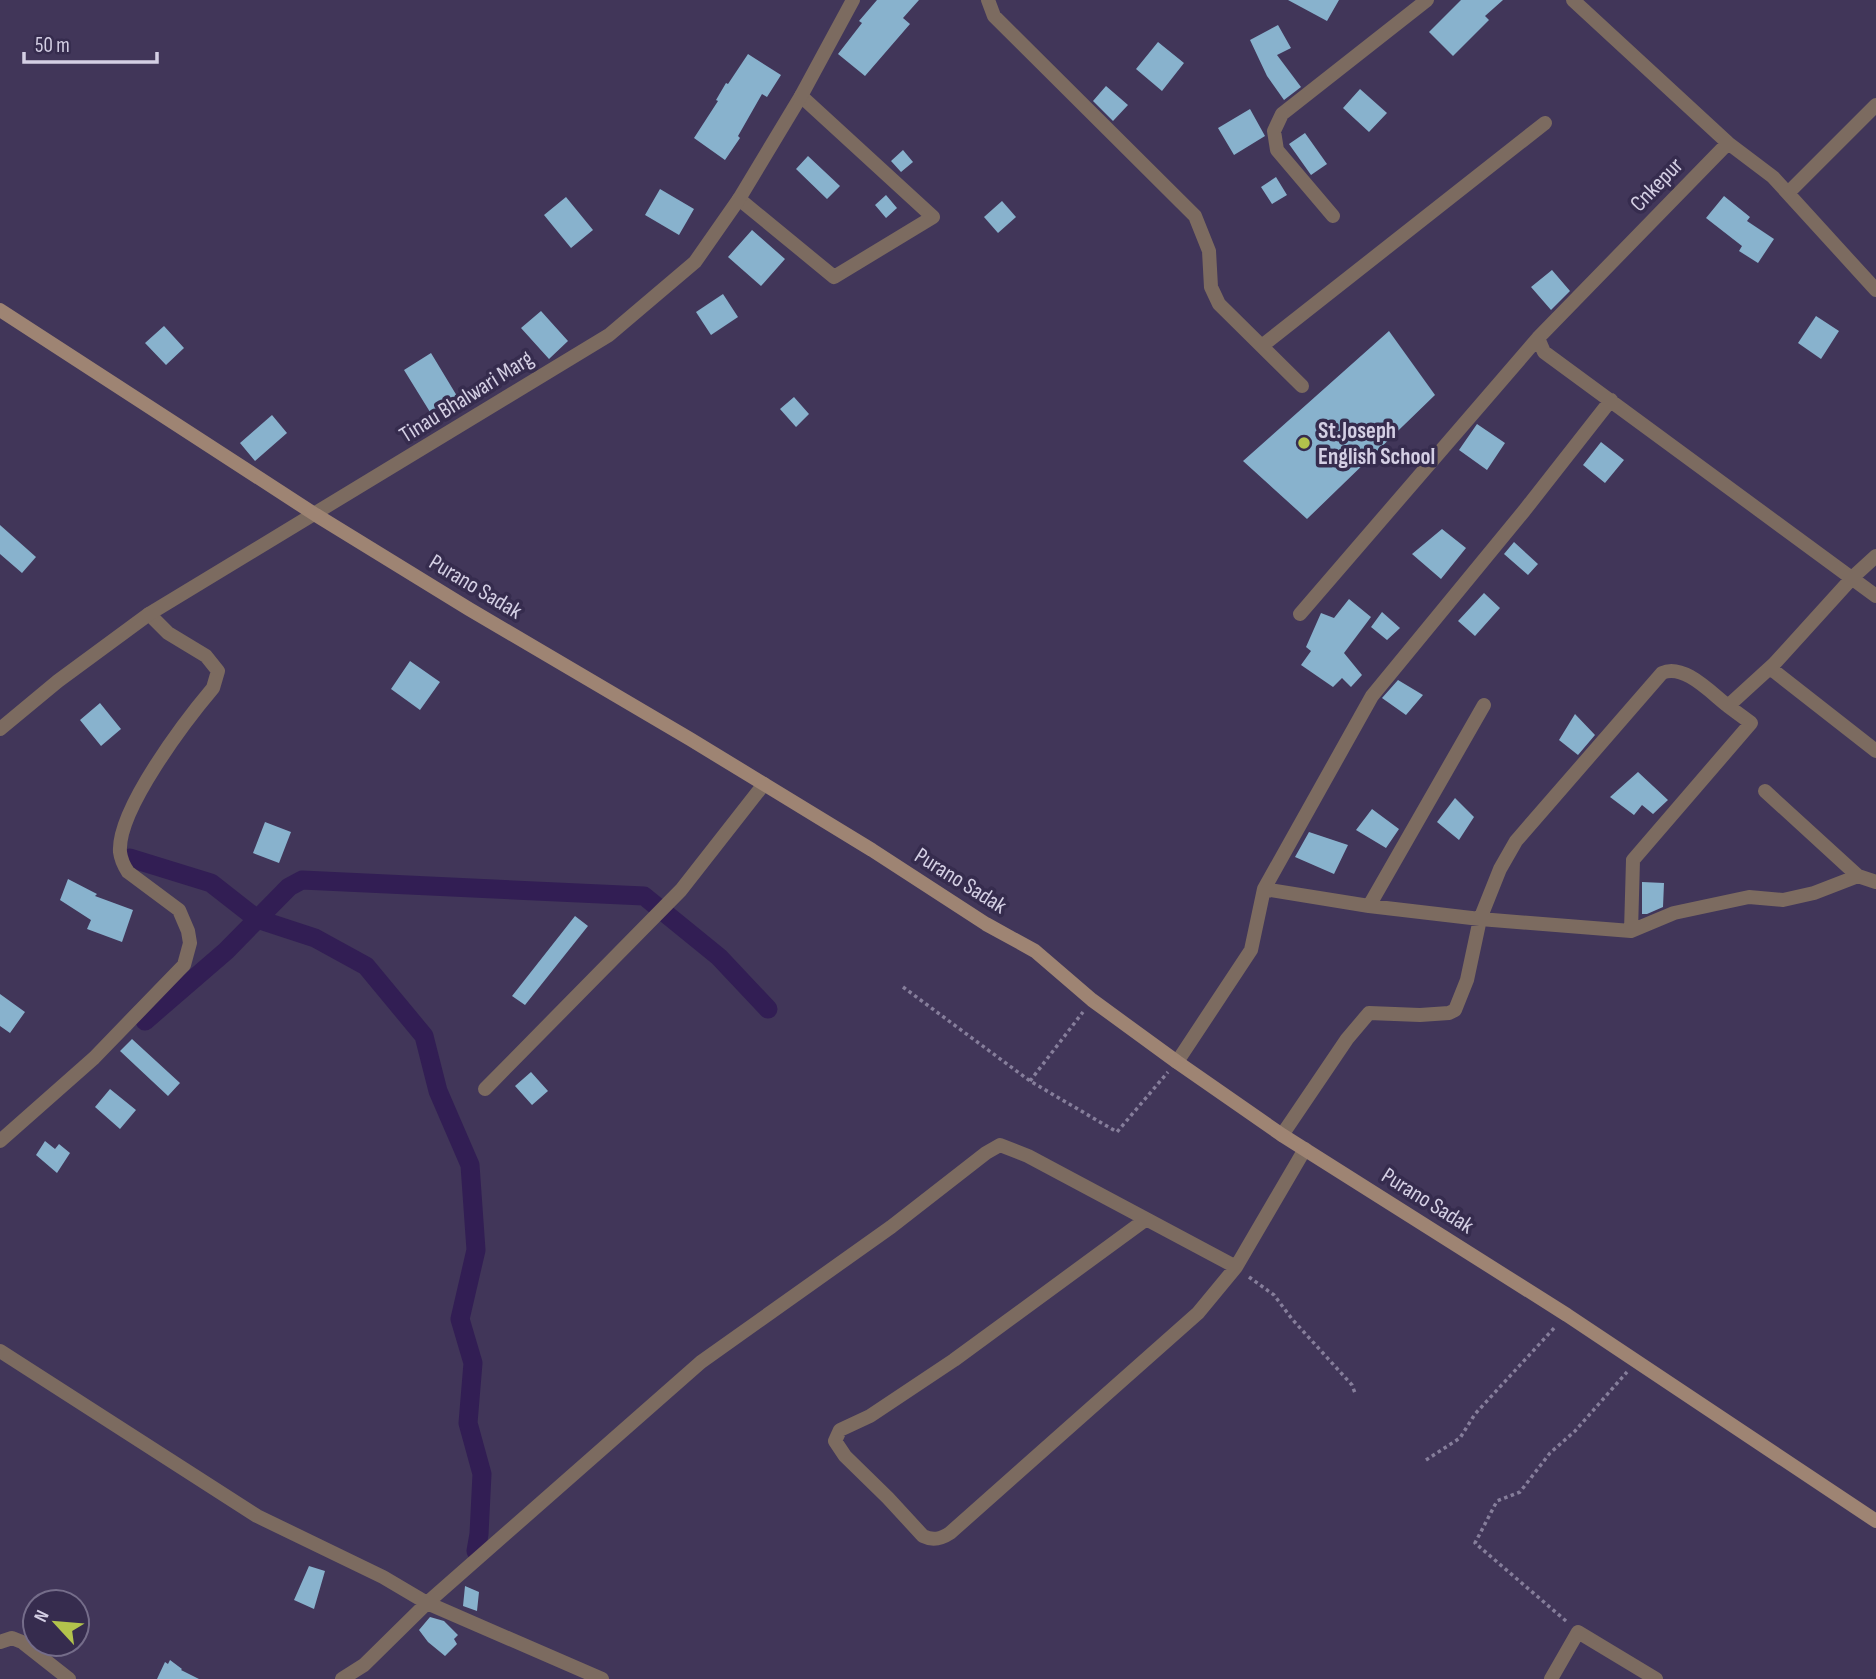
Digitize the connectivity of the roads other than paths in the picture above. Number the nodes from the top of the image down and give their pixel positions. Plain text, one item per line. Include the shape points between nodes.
1 (853, 0) edge
2 (988, 0) edge
3 (1427, 0) edge
4 (1573, 0) edge
5 (801, 96) junction
6 (1876, 105) edge
7 (1545, 123) dead end
8 (1728, 143) junction
9 (1788, 193) junction
10 (739, 199) junction
11 (1333, 216) dead end
12 (1876, 290) edge
13 (0, 310) edge
14 (1538, 338) junction
15 (1262, 345) junction
16 (1302, 386) dead end
17 (1611, 400) junction
18 (316, 514) junction
19 (1876, 556) edge
20 (1853, 577) junction
21 (1876, 596) edge
22 (149, 614) junction
23 (1300, 614) dead end
24 (1770, 668) junction
25 (1484, 705) dead end
26 (1728, 706) junction
27 (0, 729) edge
28 (1876, 751) edge
29 (764, 784) junction
30 (1765, 791) dead end
31 (1858, 876) junction
32 (1876, 882) edge
33 (1264, 889) junction
34 (1369, 906) junction
35 (1480, 919) junction
36 (1631, 931) junction
37 (1177, 1062) junction
38 (485, 1089) dead end
39 (1282, 1135) junction
40 (0, 1141) edge
41 (1305, 1149) junction
42 (1145, 1220) junction
43 (1236, 1267) junction
44 (4, 1359) edge
45 (1876, 1521) edge
46 (427, 1603) junction
47 (0, 1642) edge
48 (69, 1679) edge
49 (342, 1679) edge
50 (602, 1679) edge
51 (1551, 1679) edge
52 (1656, 1679) edge

1 - 5 street, Tinau Bhalwari Marg
2 - 15 street via 994,16 1195,216 1209,251 1211,287 1219,304
3 - 11 street via 1282,114 1274,131 1277,150
4 - 8 street
5 - 10 street, Tinau Bhalwari Marg
5 - 10 street via 933,216 834,277
6 - 9 street
7 - 15 street
8 - 9 street
8 - 14 street, Cnkepur
9 - 12 street
10 - 18 street, Tinau Bhalwari Marg via 695,262 609,335
13 - 18 main road, Purano Sadak
14 - 17 street via 1544,352
14 - 23 street, Cnkepur
15 - 16 street
17 - 20 street
17 - 33 street via 1372,696
18 - 22 street, Tinau Bhalwari Marg
18 - 29 main road, Purano Sadak
19 - 20 street
20 - 21 street
20 - 24 street
22 - 27 street, Tinau Bhalwari Marg
22 - 40 street via 168,633 206,656 218,671 213,688 148,776 120,850 128,872 179,910 188,931 189,954 179,971 94,1058
24 - 26 street
24 - 28 street
25 - 34 street
26 - 35 street via 1684,673 1670,669 1662,673 1516,841
26 - 36 street via 1751,723 1633,860
29 - 37 main road, Purano Sadak via 1035,951 1092,1000
29 - 38 street via 681,890
30 - 31 street
31 - 32 street
31 - 36 street via 1783,900 1749,897 1674,913
33 - 34 street
33 - 37 street via 1251,950
34 - 35 street
35 - 36 street
35 - 39 street via 1467,980 1455,1010 1420,1015 1369,1013
37 - 39 main road, Purano Sadak
39 - 41 main road, Purano Sadak
41 - 43 street
41 - 45 main road, Purano Sadak via 1567,1315
42 - 43 street
42 - 43 street via 954,1360 870,1416 839,1430 835,1441 845,1456 923,1536 941,1538 971,1515 1198,1313
42 - 46 street via 1000,1145 701,1362
44 - 46 street via 257,1516
46 - 49 street via 364,1665
46 - 50 street
47 - 48 street via 12,1638 23,1642
51 - 52 street via 1578,1632

